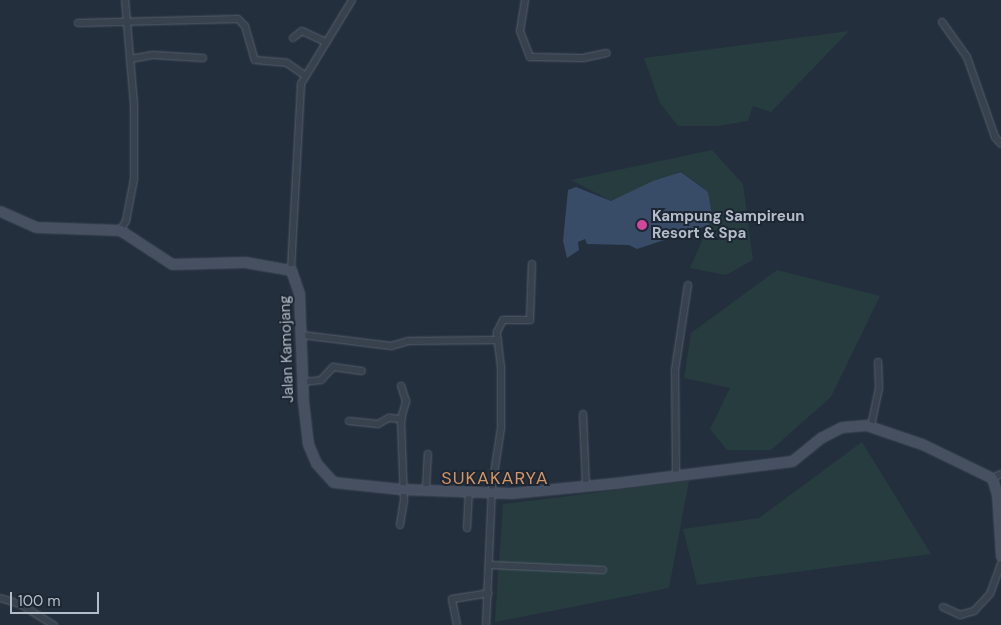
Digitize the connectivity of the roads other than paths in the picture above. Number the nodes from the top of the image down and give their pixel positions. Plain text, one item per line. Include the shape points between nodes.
1 (125, 0) edge
2 (352, 0) edge
3 (526, 0) edge
4 (942, 22) dead end
5 (78, 23) dead end
6 (127, 23) junction
7 (293, 38) dead end
8 (326, 42) junction
9 (606, 53) dead end
10 (202, 58) dead end
11 (130, 59) junction
12 (304, 75) junction
13 (1001, 144) edge
14 (0, 211) edge
15 (120, 230) junction
16 (532, 264) dead end
17 (291, 270) junction
18 (688, 285) dead end
19 (302, 335) junction
20 (498, 340) junction
21 (878, 362) dead end
22 (362, 370) dead end
23 (303, 382) junction
24 (401, 386) dead end
25 (583, 414) dead end
26 (402, 418) junction
27 (349, 421) dead end
28 (872, 426) junction
29 (428, 454) dead end
30 (676, 475) junction
31 (997, 476) edge
32 (586, 485) junction
33 (403, 489) junction
34 (426, 489) junction
35 (469, 491) junction
36 (493, 492) junction
37 (400, 525) dead end
38 (467, 528) dead end
39 (1001, 556) edge
40 (1001, 564) edge
41 (490, 565) junction
42 (603, 570) dead end
43 (489, 593) junction
44 (0, 598) edge
45 (942, 607) dead end
46 (54, 625) edge
47 (457, 625) edge
48 (486, 625) edge

1 - 6 street
2 - 8 street
3 - 9 street via 520,30 530,57 583,58
4 - 13 street via 967,57 995,137
5 - 6 street
6 - 11 street
6 - 12 street via 238,19 245,26 255,60 287,63
7 - 8 street via 302,30
8 - 12 street
10 - 11 street via 153,55
11 - 15 street via 135,120 134,179 126,221
12 - 17 street
14 - 15 main road via 36,227
15 - 17 main road via 172,264 245,262
16 - 20 street via 530,320 500,322
17 - 19 main road, Jalan Kamojang via 298,286
18 - 30 street via 676,370
19 - 20 street via 391,346 408,341
19 - 23 main road, Jalan Kamojang
20 - 36 street via 501,428
21 - 28 street via 880,388
22 - 23 street via 332,367 321,380
23 - 33 main road, Jalan Kamojang via 308,444 328,479 340,485
24 - 26 street via 406,400
25 - 32 street
26 - 27 street via 389,418 378,424
26 - 33 street
28 - 30 main road via 842,427 822,437 792,461
28 - 31 main road
29 - 34 street
30 - 32 main road
31 - 39 main road
32 - 36 main road
33 - 34 main road
33 - 37 street
34 - 35 main road
35 - 36 main road
35 - 38 street
36 - 41 street
40 - 45 street via 990,594 974,611 960,616
41 - 42 street
41 - 43 street
43 - 47 street via 452,599
43 - 48 street
44 - 46 street via 20,604

